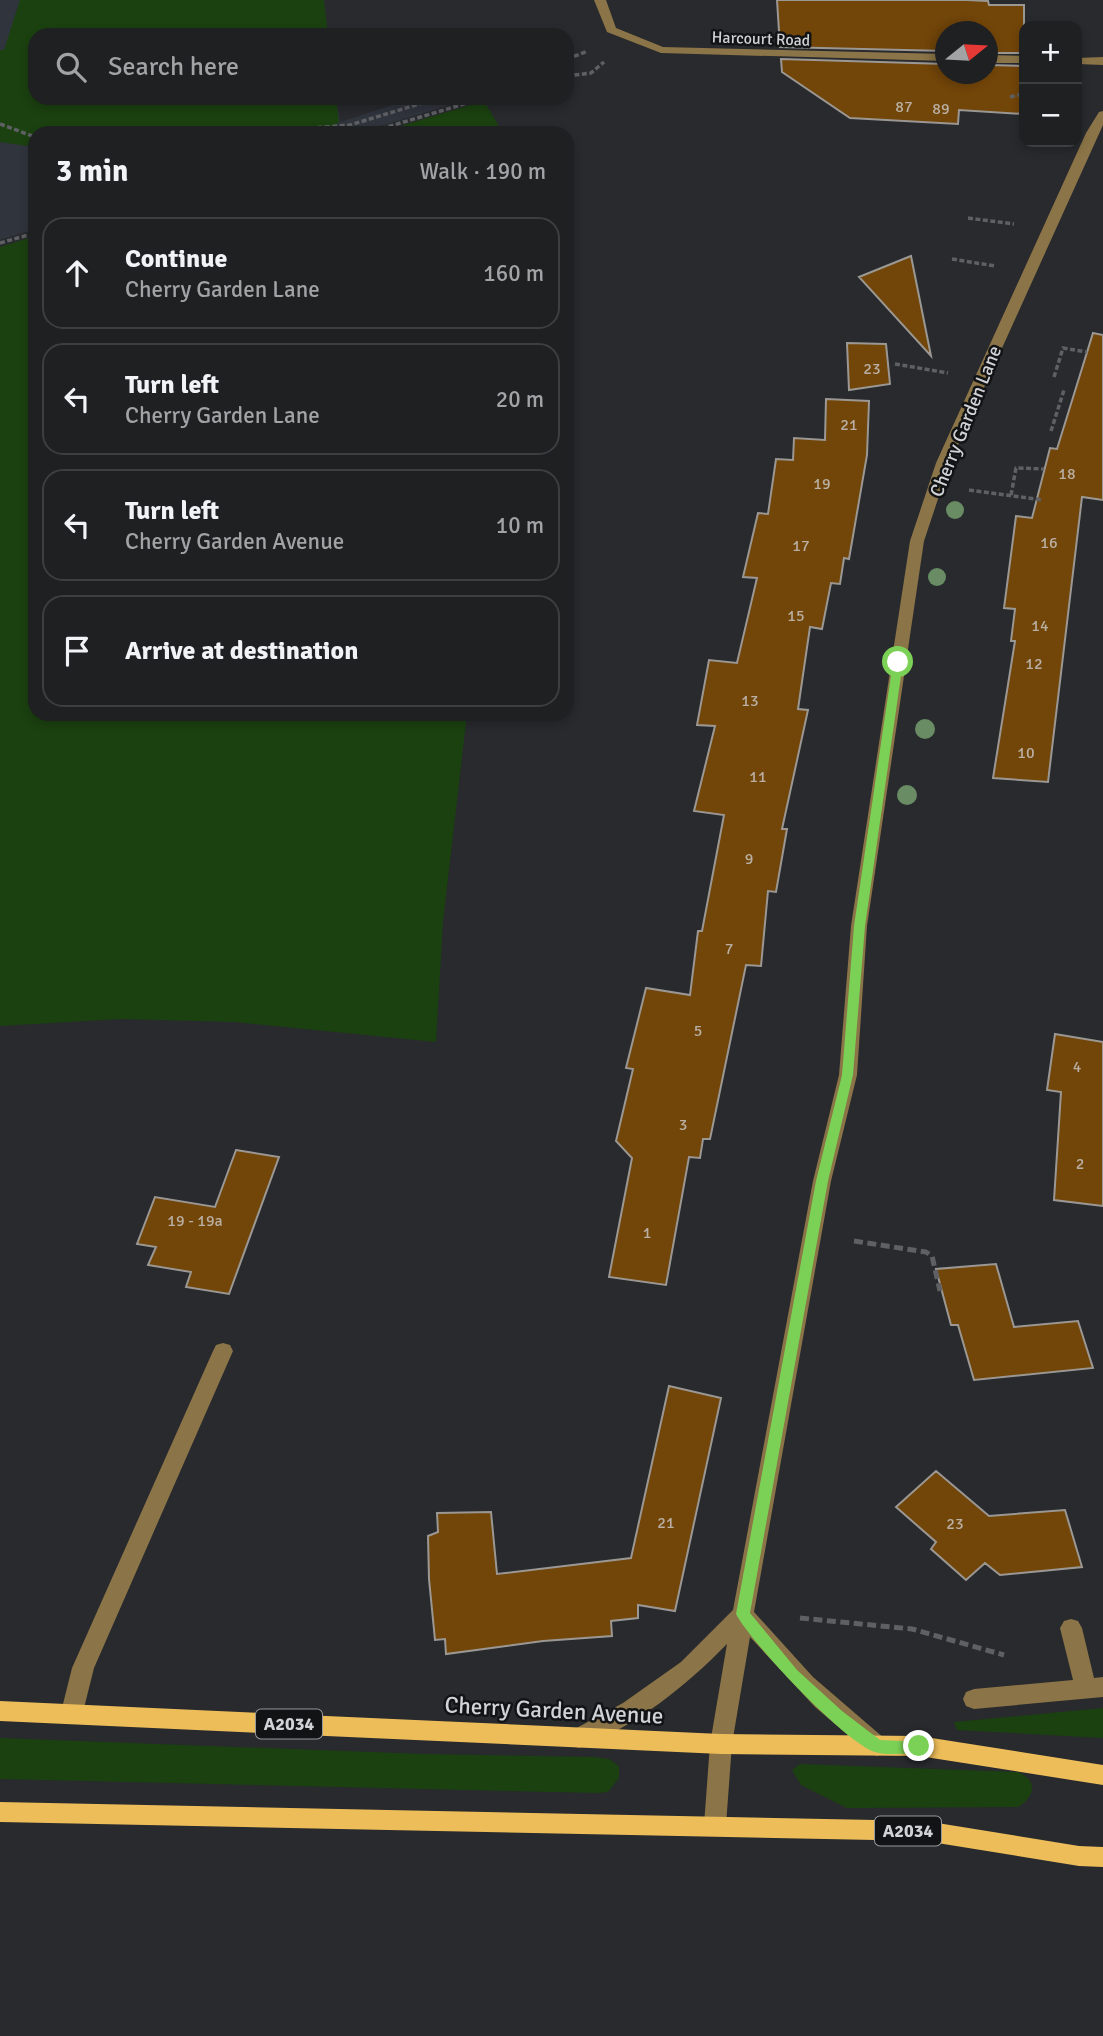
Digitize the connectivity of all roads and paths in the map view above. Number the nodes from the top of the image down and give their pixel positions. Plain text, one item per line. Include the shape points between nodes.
1 (600, 0) edge
2 (609, 58) dead end
3 (935, 58) edge
4 (998, 59) edge
5 (1019, 60) edge
6 (1082, 61) edge
7 (1103, 61) edge
8 (574, 75) edge
9 (1019, 95) edge
10 (1010, 97) dead end
11 (416, 105) edge
12 (461, 105) edge
13 (1103, 115) edge
14 (0, 124) edge
15 (338, 126) edge
16 (390, 126) edge
17 (28, 134) edge
18 (968, 218) dead end
19 (1026, 225) dead end
20 (28, 235) edge
21 (0, 243) edge
22 (952, 259) dead end
23 (1007, 267) dead end
24 (1087, 352) dead end
25 (895, 364) dead end
26 (959, 374) dead end
27 (1054, 377) dead end
28 (1064, 390) dead end
29 (1051, 431) dead end
30 (1044, 469) dead end
31 (937, 484) junction
32 (1011, 495) junction
33 (1044, 500) dead end
34 (854, 1241) dead end
35 (940, 1291) dead end
36 (223, 1351) dead end
37 (743, 1614) junction
38 (795, 1618) dead end
39 (1071, 1628) dead end
40 (912, 1629) dead end
41 (1095, 1688) edge
42 (974, 1699) dead end
43 (0, 1711) edge
44 (72, 1712) junction
45 (579, 1738) junction
46 (721, 1744) junction
47 (877, 1746) junction
48 (1103, 1775) edge
49 (0, 1812) edge
50 (715, 1825) junction
51 (1103, 1857) edge

1 - 3 street, Harcourt Road via 611,30 661,50
2 - 8 path via 591,73
4 - 5 street
6 - 7 street
9 - 10 path
11 - 15 path
12 - 16 path
13 - 31 street, Cherry Garden Lane via 1028,271
14 - 17 path
18 - 19 path
20 - 21 path
22 - 23 path
24 - 27 path via 1063,348
25 - 26 path
28 - 29 path
30 - 32 path via 1016,468
31 - 32 path
31 - 37 street, Cherry Garden Lane via 917,541 909,582 859,926 848,1075 822,1181
32 - 33 path
34 - 35 path via 926,1252 932,1256
36 - 44 street via 83,1668
37 - 45 street via 689,1669 631,1710
37 - 46 street, Cherry Garden Lane
37 - 47 street via 792,1674
38 - 40 path
39 - 41 street
41 - 42 street
43 - 44 main road, Cherry Garden Avenue / A2034
44 - 45 main road, Cherry Garden Avenue / A2034
45 - 46 main road, Cherry Garden Avenue / A2034
46 - 47 main road, Cherry Garden Avenue / A2034
46 - 50 street, Cherry Garden Lane
47 - 48 main road, Cherry Garden Avenue / A2034 via 919,1746
49 - 50 main road, A2034
50 - 51 main road, A2034 via 925,1831

